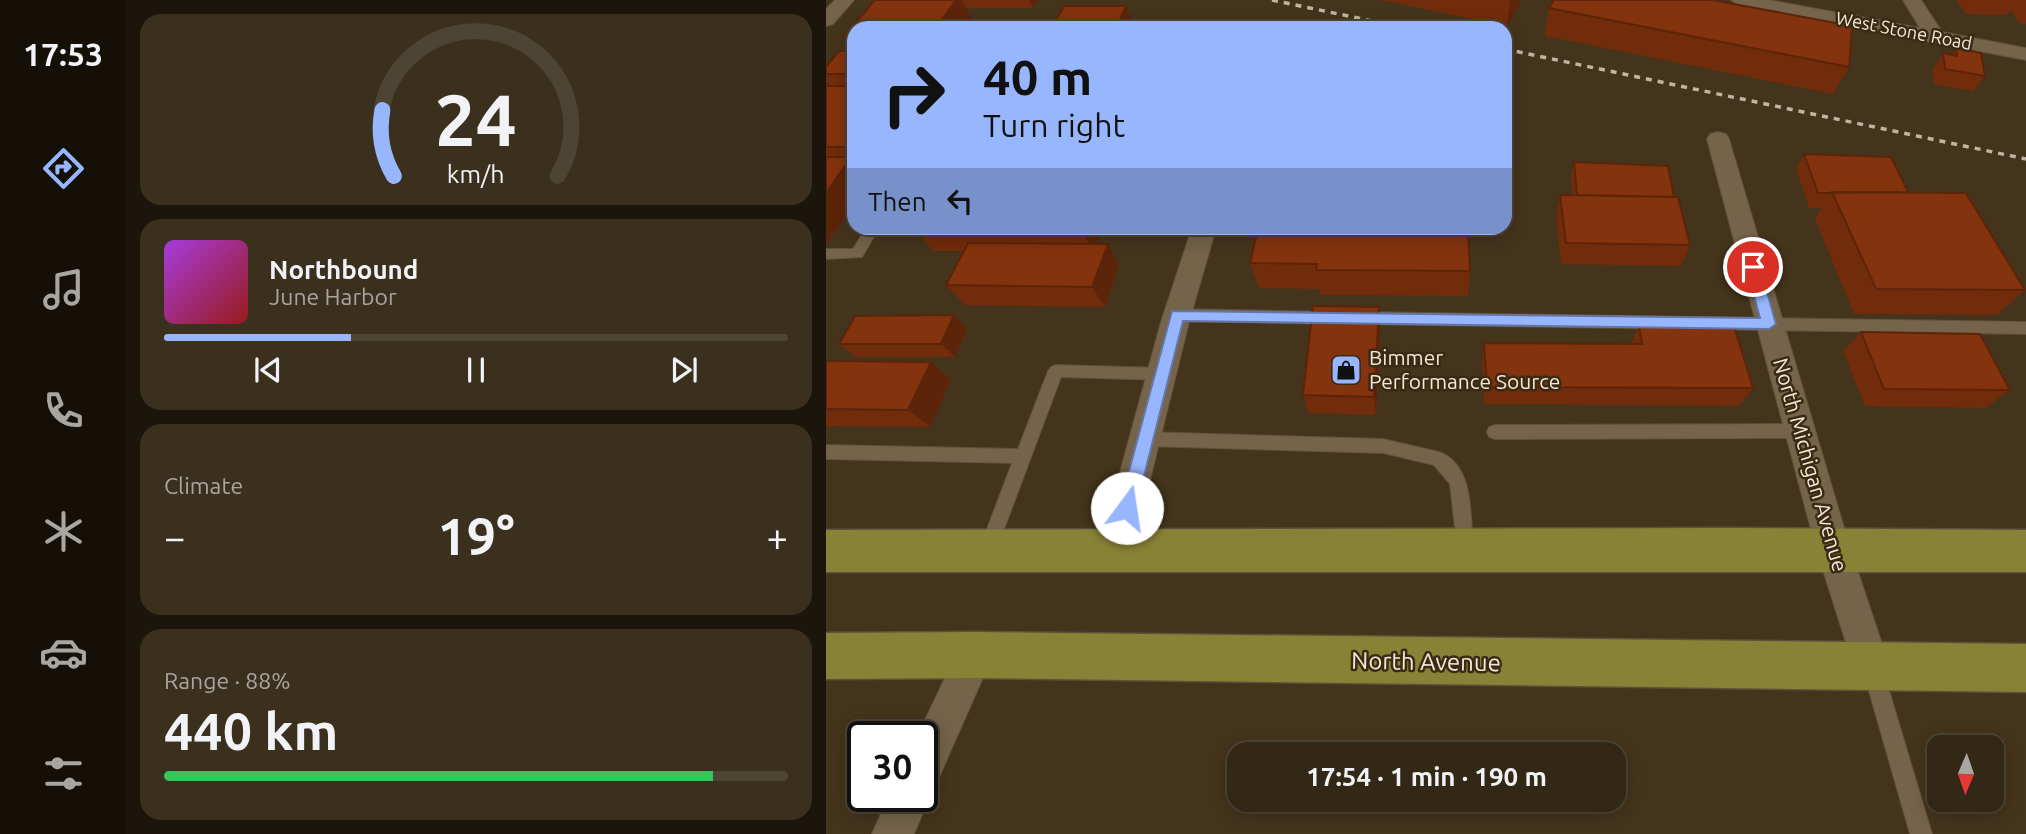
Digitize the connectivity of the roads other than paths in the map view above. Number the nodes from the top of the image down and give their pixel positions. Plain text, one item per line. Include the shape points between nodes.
1 (845, 0) edge
2 (1740, 0) edge
3 (1912, 0) edge
4 (826, 20) edge
5 (1935, 37) junction
6 (2026, 54) edge
7 (1718, 139) dead end
8 (868, 235) edge
9 (1202, 235) edge
10 (826, 254) edge
11 (1177, 315) junction
12 (1769, 324) junction
13 (2026, 328) edge
14 (1162, 374) junction
15 (1800, 431) junction
16 (1495, 432) dead end
17 (1145, 439) junction
18 (826, 452) edge
19 (1023, 456) junction
20 (1833, 548) junction
21 (826, 551) edge
22 (1464, 551) junction
23 (2026, 551) edge
24 (987, 552) junction
25 (1115, 553) junction
26 (975, 655) junction
27 (826, 656) edge
28 (1872, 668) junction
29 (2026, 668) edge
30 (938, 735) edge
31 (903, 812) edge
32 (893, 834) edge
33 (1921, 834) edge

1 - 4 street
2 - 5 street, West Stone Road
3 - 5 street
5 - 6 street, West Stone Road
7 - 12 street, North Michigan Avenue
8 - 10 lane via 857,254
9 - 11 street
11 - 12 lane
11 - 14 street
12 - 13 lane
12 - 15 street, North Michigan Avenue
14 - 17 street
14 - 19 lane via 1056,371
15 - 16 lane
15 - 20 street, North Michigan Avenue
17 - 22 lane via 1383,446 1439,458 1458,481
17 - 25 street
18 - 19 lane
19 - 24 lane
20 - 22 main road
20 - 23 main road
20 - 28 street, North Michigan Avenue
21 - 24 main road
22 - 25 main road
24 - 25 main road
26 - 27 main road, North Avenue
26 - 28 main road, North Avenue
26 - 30 street
28 - 29 main road, North Avenue
28 - 33 lane
31 - 32 street

